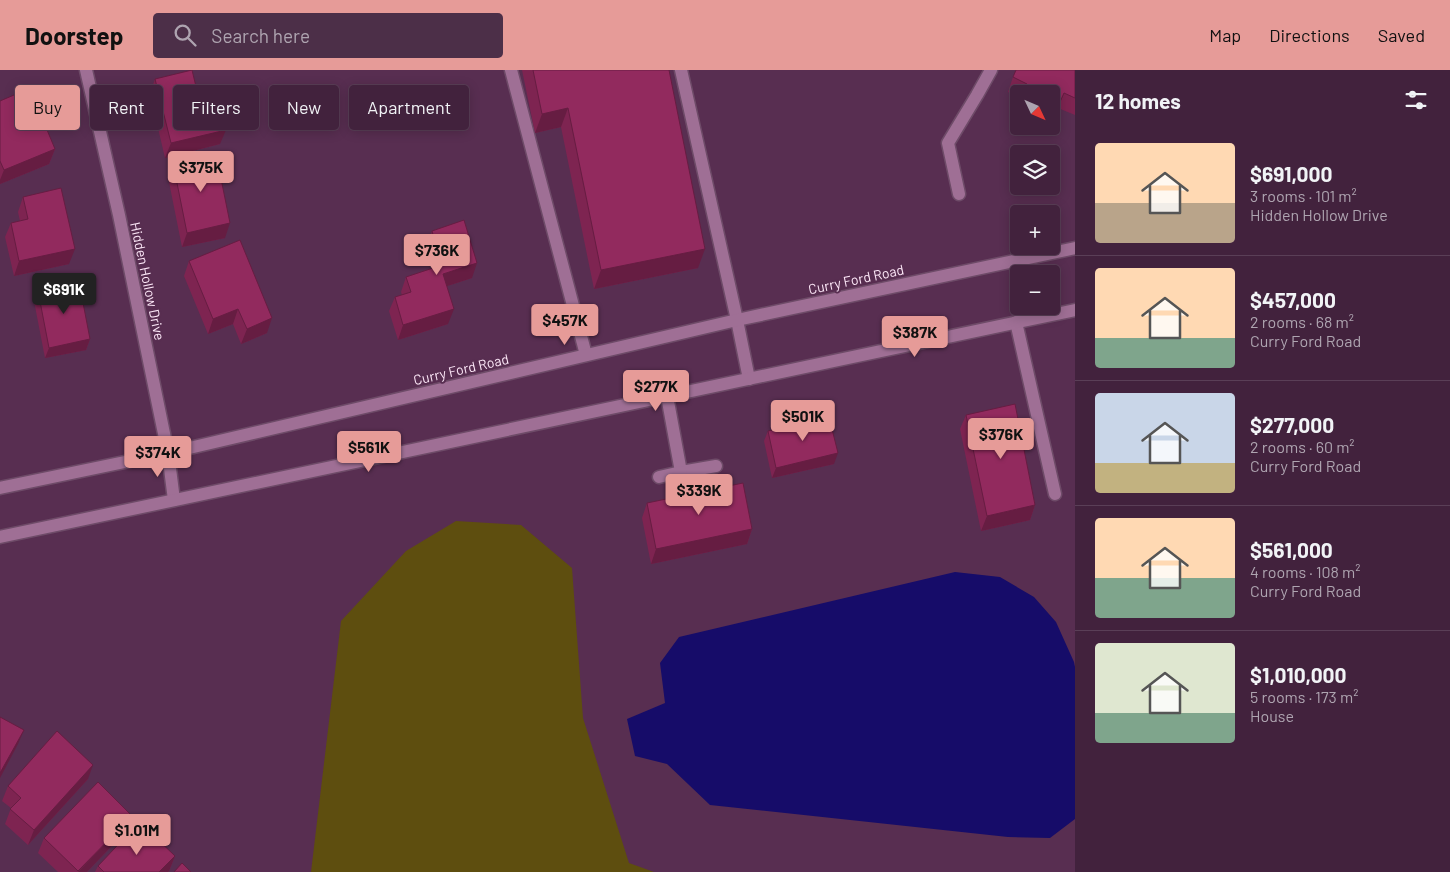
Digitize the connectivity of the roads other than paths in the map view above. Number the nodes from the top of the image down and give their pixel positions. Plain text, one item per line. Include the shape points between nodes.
1 (86, 70) edge
2 (511, 70) edge
3 (681, 70) edge
4 (991, 70) edge
5 (959, 194) dead end
6 (1075, 248) edge
7 (1075, 310) edge
8 (737, 320) junction
9 (1016, 322) junction
10 (586, 356) junction
11 (749, 379) junction
12 (667, 396) junction
13 (168, 453) junction
14 (716, 466) dead end
15 (681, 472) junction
16 (659, 477) dead end
17 (0, 488) edge
18 (1055, 494) dead end
19 (174, 500) junction
20 (0, 537) edge

1 - 13 street, Hidden Hollow Drive
2 - 10 street
3 - 8 street
4 - 5 street via 948,143
6 - 8 street, Curry Ford Road
7 - 9 street
8 - 10 street, Curry Ford Road
8 - 11 street
9 - 11 street
9 - 18 street
10 - 13 street, Curry Ford Road
11 - 12 street
12 - 15 street
12 - 19 street
13 - 17 street, Curry Ford Road
13 - 19 street, Hidden Hollow Drive
14 - 15 street
15 - 16 street
19 - 20 street

